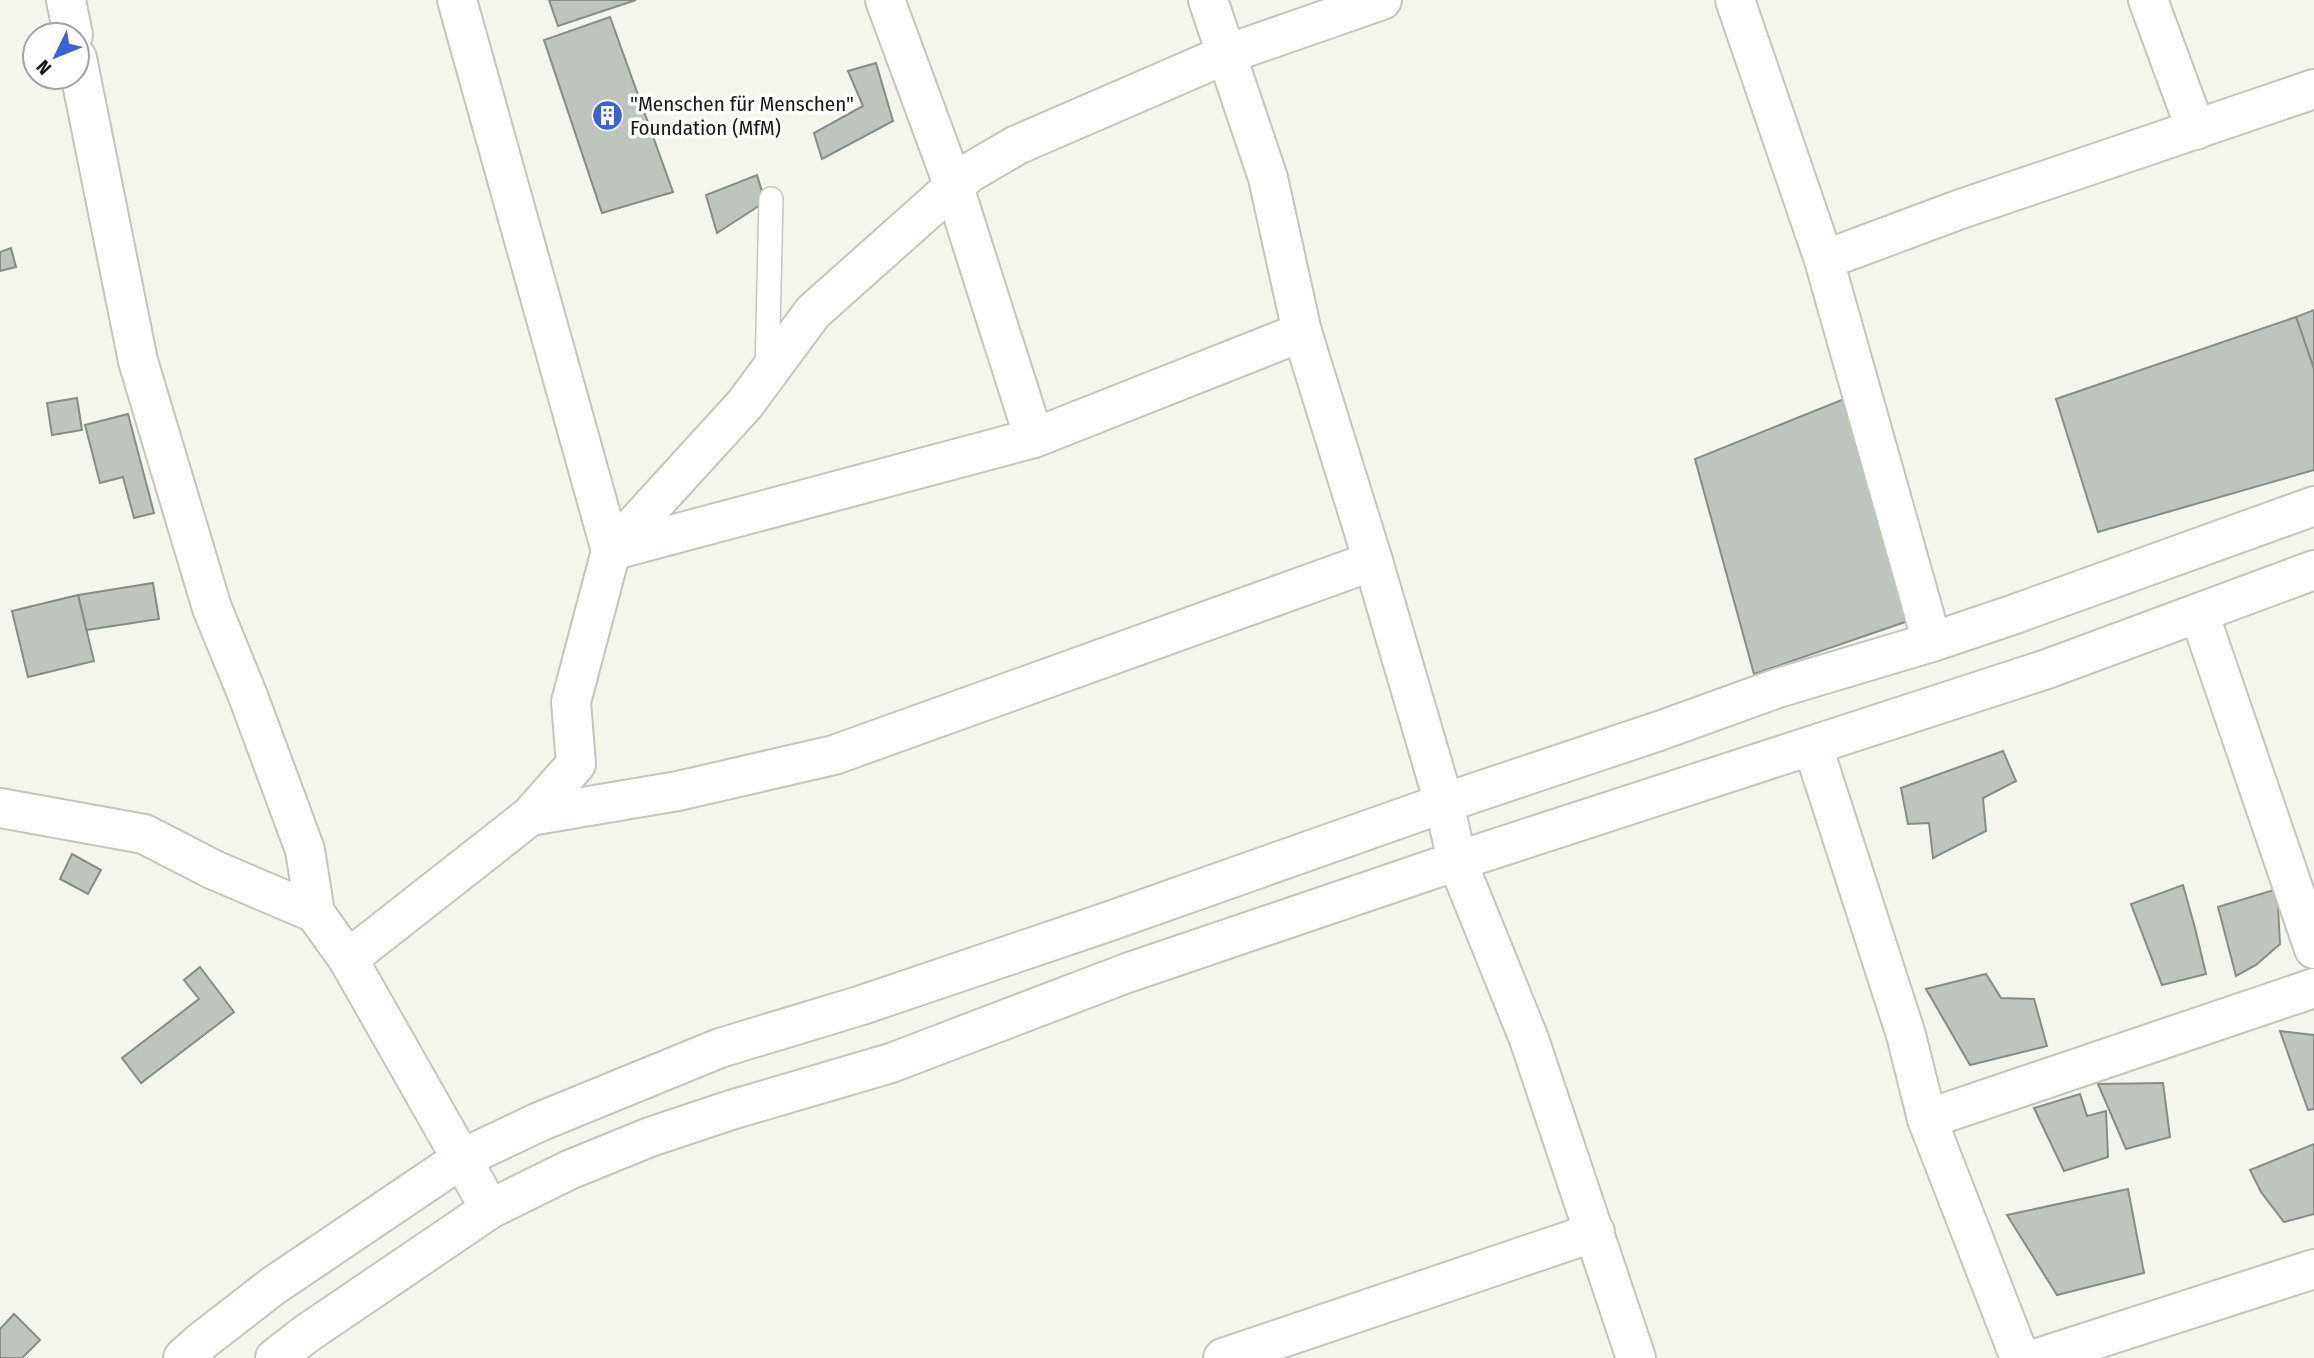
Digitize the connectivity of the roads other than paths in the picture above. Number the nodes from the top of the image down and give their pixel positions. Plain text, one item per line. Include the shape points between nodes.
1 (66, 0) edge
2 (457, 0) edge
3 (886, 0) edge
4 (1208, 0) edge
5 (1382, 0) edge
6 (1735, 0) edge
7 (2148, 0) edge
8 (70, 21) edge
9 (1227, 54) junction
10 (2314, 89) edge
11 (84, 91) edge
12 (2196, 130) junction
13 (954, 187) junction
14 (771, 199) dead end
15 (1824, 260) junction
16 (1302, 332) junction
17 (767, 376) junction
18 (1034, 438) junction
19 (2314, 506) edge
20 (611, 551) junction
21 (1373, 561) junction
22 (2314, 570) edge
23 (2199, 613) junction
24 (1932, 642) junction
25 (1813, 747) junction
26 (1444, 803) junction
27 (0, 808) edge
28 (530, 816) junction
29 (1457, 861) junction
30 (315, 913) junction
31 (2314, 949) edge
32 (348, 959) junction
33 (2314, 988) edge
34 (1927, 1119) junction
35 (461, 1159) junction
36 (490, 1209) junction
37 (1595, 1232) junction
38 (2314, 1269) edge
39 (183, 1358) edge
40 (275, 1358) edge
41 (1223, 1358) edge
42 (1636, 1358) edge
43 (2020, 1358) edge
44 (2038, 1358) edge

1 - 8 street
2 - 20 street
3 - 13 street
4 - 9 street
5 - 9 street
6 - 15 street
7 - 12 street
9 - 13 street via 1017,145
9 - 16 street via 1268,178
10 - 12 street
11 - 30 street via 138,361 212,608 305,850
12 - 15 street
13 - 17 street via 814,312
13 - 18 street
14 - 17 lane
15 - 24 street
16 - 18 street
16 - 21 street
17 - 20 street
18 - 20 street
19 - 24 street
20 - 28 street via 571,702 576,764
21 - 26 street
21 - 28 street via 834,755 678,791
22 - 23 street
23 - 25 street
23 - 31 street
24 - 26 street via 1778,688
25 - 29 street
25 - 34 street via 1906,1035
26 - 29 street
26 - 35 street via 1110,922 720,1048
27 - 30 street via 144,834
28 - 32 street
29 - 36 street via 1127,972 891,1063 650,1138 569,1170
29 - 37 street via 1529,1039
30 - 32 street
32 - 35 street
33 - 34 street
34 - 43 street
35 - 36 street
35 - 39 street via 273,1286
36 - 40 street
37 - 41 street
37 - 42 street
38 - 44 street

